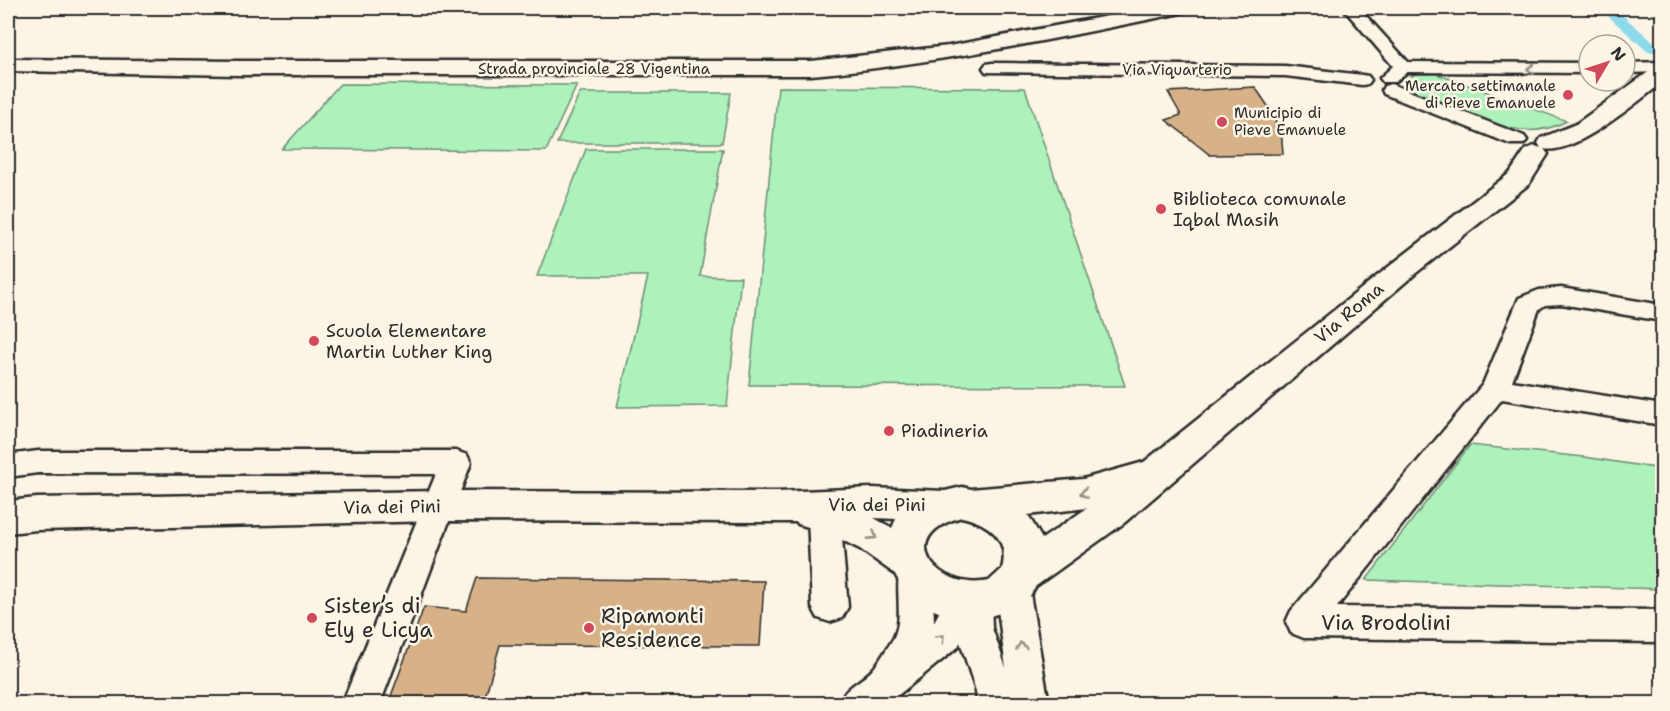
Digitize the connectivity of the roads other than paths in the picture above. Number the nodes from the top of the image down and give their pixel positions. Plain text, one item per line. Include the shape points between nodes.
1 (1176, 8) edge
2 (1351, 8) edge
3 (8, 65) edge
4 (1662, 67) edge
5 (992, 68) dead end
6 (1637, 68) edge
7 (1577, 69) edge
8 (1662, 73) edge
9 (1394, 78) junction
10 (1534, 145) junction
11 (1662, 313) edge
12 (1495, 388) junction
13 (1662, 415) edge
14 (8, 466) edge
15 (1160, 470) junction
16 (951, 504) junction
17 (440, 506) junction
18 (777, 507) junction
19 (824, 516) junction
20 (8, 518) edge
21 (911, 567) junction
22 (993, 591) junction
23 (830, 607) dead end
24 (1662, 626) edge
25 (868, 695) edge
26 (361, 704) edge
27 (996, 704) edge
28 (1030, 704) edge

1 - 3 street, Strada provinciale 28 Vigentina via 952,53 811,68
2 - 9 street
4 - 6 street
5 - 9 street, Via Viquarterio via 1285,71 1362,80 1371,75
7 -> 9 street
8 - 10 street via 1585,129
9 - 10 street
10 - 15 street, Via Roma via 1520,178
11 - 12 street via 1561,296 1539,298 1528,304
12 - 13 street
12 - 24 street, Via Brodolini via 1304,622
14 - 17 street via 39,462 456,463
15 -> 16 street, Via Roma via 1094,492 1037,501
15 - 22 street, Via Roma via 1071,543
16 - 18 street, Via dei Pini
16 - 21 street via 926,511 915,521 906,547
16 - 22 street via 985,507 1005,518 1020,534 1026,553
17 - 18 street, Via dei Pini
17 - 20 street, Via dei Pini via 37,514
17 - 26 street
18 - 19 street, Via dei Pini
19 -> 21 street, Via dei Pini via 869,533
19 - 23 street
21 - 22 street via 927,586 944,596
21 - 25 street via 918,621 908,650
25 -> 22 street via 945,636
22 - 27 street via 974,628
28 -> 22 street

